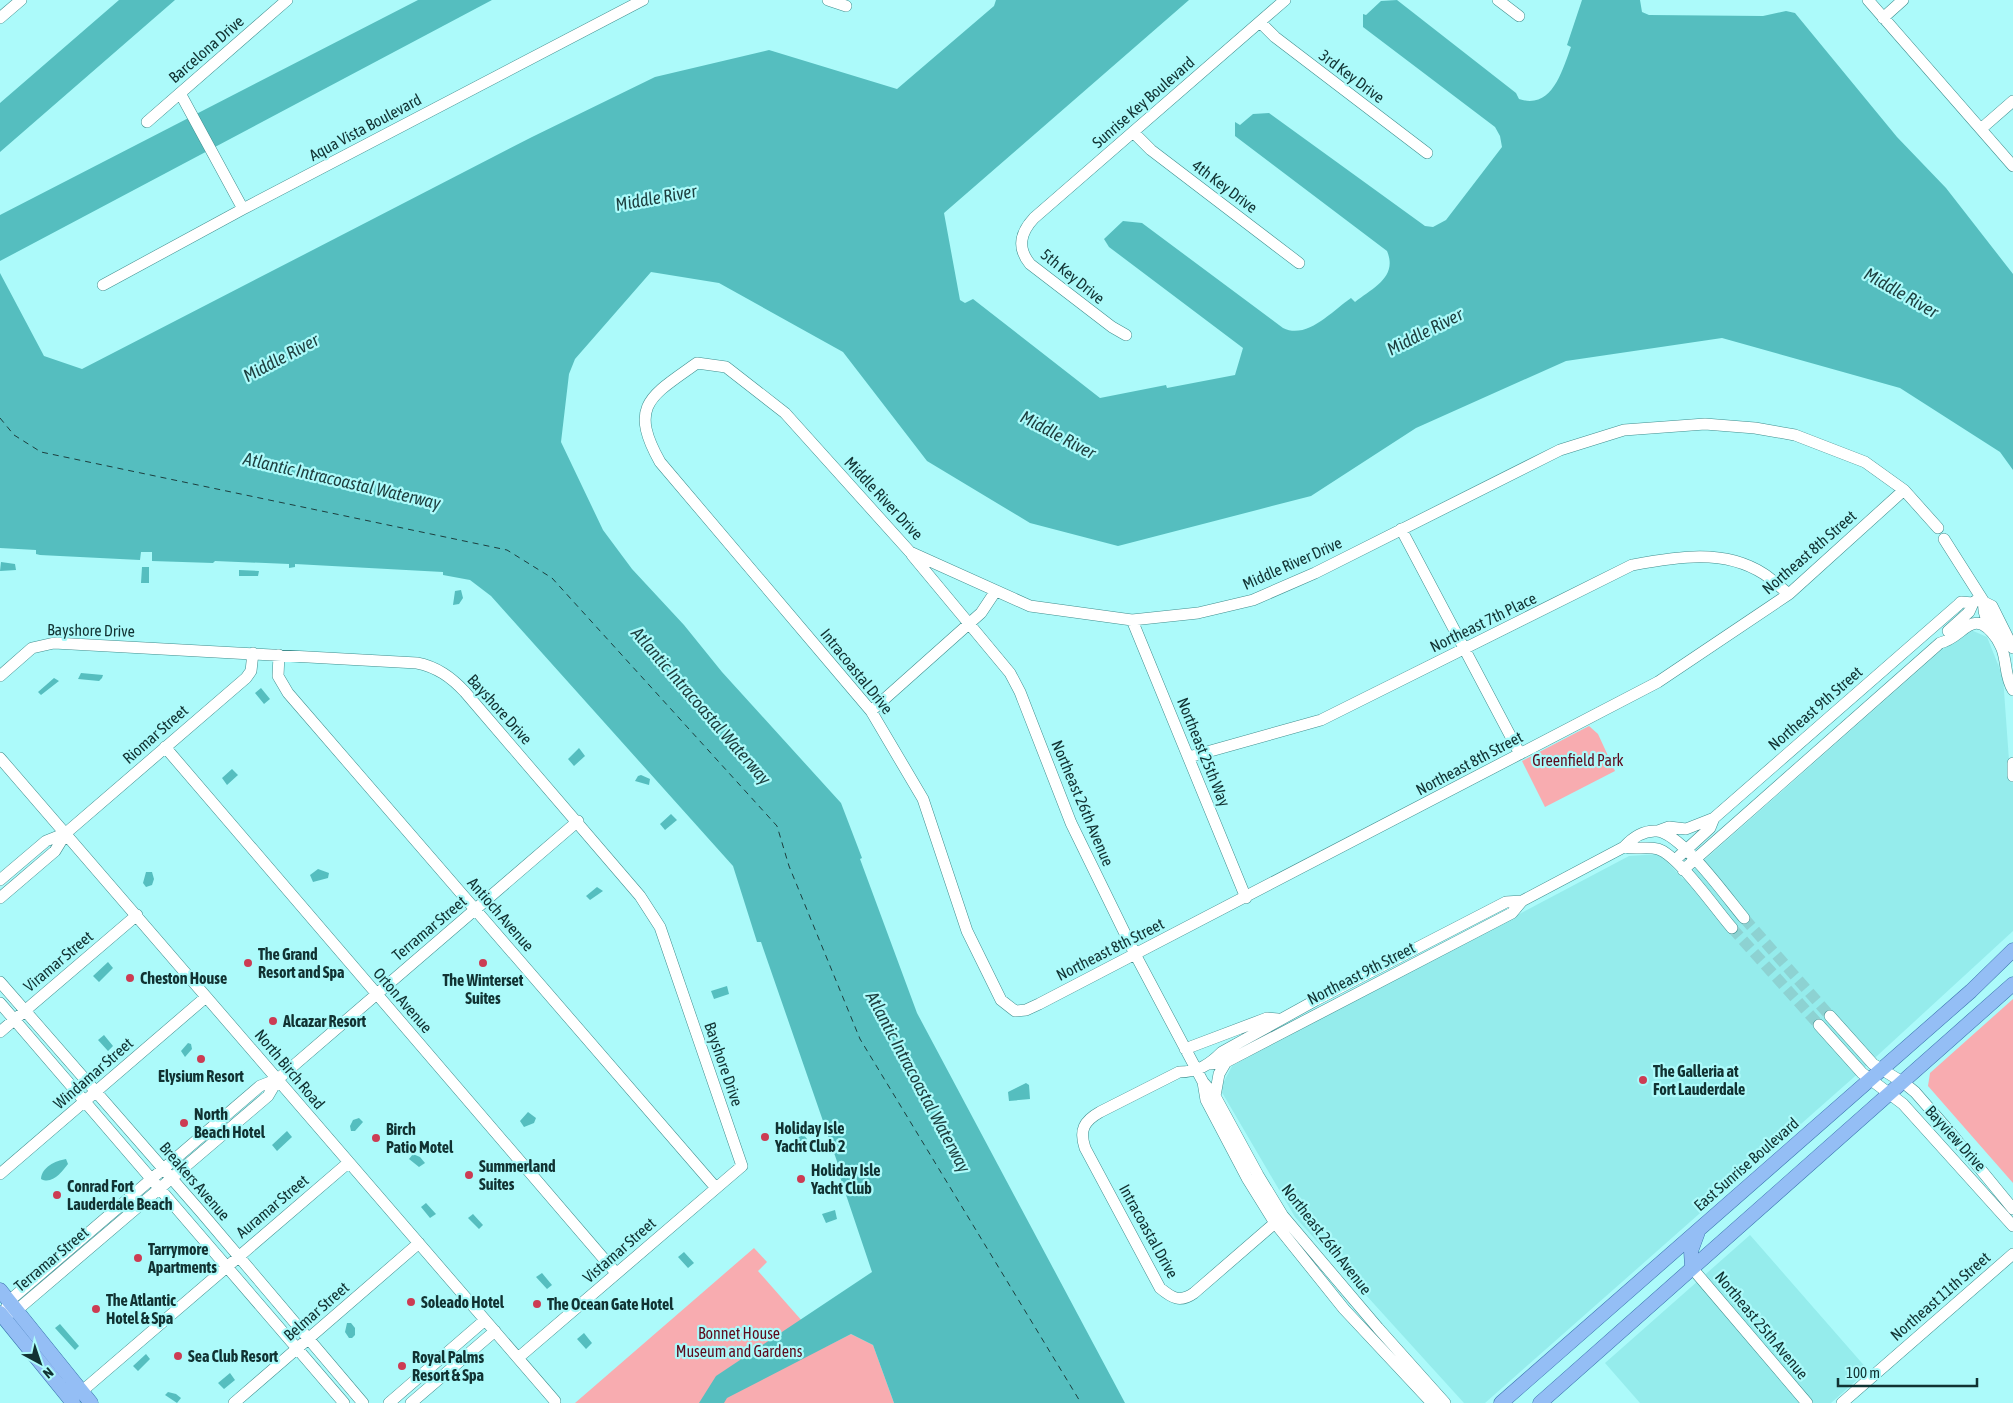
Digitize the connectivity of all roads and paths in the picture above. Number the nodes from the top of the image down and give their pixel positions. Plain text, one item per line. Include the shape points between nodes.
1 (21, 0) edge
2 (286, 0) edge
3 (644, 0) edge
4 (828, 0) edge
5 (1285, 0) edge
6 (1498, 0) edge
7 (1868, 0) edge
8 (1903, 0) edge
9 (846, 6) dead end
10 (1519, 16) dead end
11 (0, 18) edge
12 (1883, 18) junction
13 (1260, 22) junction
14 (180, 93) junction
15 (2013, 101) edge
16 (147, 122) dead end
17 (1982, 128) junction
18 (1133, 132) junction
19 (1427, 153) dead end
20 (2013, 166) edge
21 (243, 209) junction
22 (1024, 231) joint
23 (1299, 262) dead end
24 (103, 286) dead end
25 (1126, 335) dead end
26 (668, 384) joint
27 (1904, 490) junction
28 (1938, 528) dead end
29 (1401, 530) junction
30 (1944, 539) dead end
31 (910, 552) junction
32 (995, 592) junction
33 (1789, 594) junction
34 (1979, 601) junction
35 (1132, 620) junction
36 (970, 624) junction
37 (1997, 638) junction
38 (1940, 643) junction
39 (2013, 648) edge
40 (1463, 650) junction
41 (253, 653) junction
42 (279, 655) junction
43 (0, 676) edge
44 (2013, 690) edge
45 (872, 711) junction
46 (165, 747) junction
47 (1520, 754) junction
48 (1189, 757) junction
49 (0, 758) edge
50 (2013, 764) edge
51 (2013, 776) edge
52 (1714, 818) junction
53 (578, 821) junction
54 (1658, 831) junction
55 (66, 833) junction
56 (1624, 848) junction
57 (1686, 849) junction
58 (1695, 859) junction
59 (1675, 860) junction
60 (1683, 870) junction
61 (0, 880) edge
62 (0, 898) edge
63 (1246, 898) junction
64 (1522, 901) junction
65 (476, 910) junction
66 (137, 915) junction
67 (1744, 918) tunnel mouth
68 (1732, 928) tunnel mouth
69 (2013, 950) edge
70 (1134, 954) junction
71 (0, 982) edge
72 (2013, 984) edge
73 (376, 994) junction
74 (206, 997) junction
75 (0, 1003) edge
76 (25, 1010) junction
77 (1015, 1011) joint
78 (1830, 1016) tunnel mouth
79 (1281, 1019) junction
80 (14, 1020) junction
81 (1819, 1025) tunnel mouth
82 (0, 1032) edge
83 (1186, 1049) junction
84 (1226, 1062) junction
85 (1210, 1064) junction
86 (1880, 1069) junction
87 (1196, 1070) junction
88 (1869, 1078) junction
89 (278, 1079) junction
90 (1203, 1082) junction
91 (1904, 1083) junction
92 (96, 1092) junction
93 (1891, 1094) junction
94 (1216, 1096) junction
95 (84, 1102) junction
96 (1082, 1130) joint
97 (348, 1163) junction
98 (742, 1166) joint
99 (164, 1169) junction
100 (0, 1174) edge
101 (172, 1178) junction
102 (151, 1180) junction
103 (716, 1188) junction
104 (159, 1189) junction
105 (2013, 1209) edge
106 (1279, 1219) junction
107 (2013, 1226) edge
108 (1699, 1229) junction
109 (419, 1243) junction
110 (2013, 1254) edge
111 (238, 1256) junction
112 (226, 1267) junction
113 (1692, 1268) junction
114 (616, 1274) junction
115 (0, 1290) edge
116 (13, 1306) junction
117 (1, 1314) edge
118 (485, 1320) junction
119 (495, 1331) junction
120 (308, 1339) junction
121 (297, 1349) junction
122 (518, 1358) junction
123 (427, 1370) junction
124 (437, 1381) junction
125 (81, 1392) junction
126 (555, 1401) dead end
127 (73, 1403) edge
128 (91, 1403) edge
129 (234, 1403) edge
130 (344, 1403) edge
131 (363, 1403) edge
132 (389, 1403) edge
133 (411, 1403) edge
134 (1432, 1403) edge
135 (1446, 1403) edge
136 (1501, 1403) edge
137 (1540, 1403) edge
138 (1807, 1403) edge
139 (1842, 1403) edge

1 - 11 street
2 - 14 street, Barcelona Drive
3 - 21 street, Aqua Vista Boulevard
4 - 9 street
5 - 13 street, Sunrise Key Boulevard
6 - 10 street
7 - 12 street
8 - 12 street
12 - 17 street
13 - 18 street, Sunrise Key Boulevard
13 - 19 street, 3rd Key Drive via 1274,37
14 - 16 street, Barcelona Drive
14 - 21 street
15 - 17 street
17 - 20 street
18 - 22 street, Sunrise Key Boulevard via 1034,218
18 - 23 street, 4th Key Drive via 1151,150
21 - 24 street, Aqua Vista Boulevard
22 - 25 street, 5th Key Drive via 1021,244 1030,264
26 - 31 street, Middle River Drive via 697,362 726,367 785,413
26 - 45 street, Intracoastal Drive via 656,394 644,414 647,437 660,462
27 - 28 street, Middle River Drive
27 - 29 street, Middle River Drive via 1865,462 1795,435 1705,424 1661,426 1624,430 1560,450
27 - 33 street, Northeast 8th Street
29 - 35 street, Middle River Drive via 1315,574 1253,600 1198,613
29 - 40 street
30 - 34 street
31 - 32 street, Middle River Drive
31 - 36 street, Northeast 26th Avenue
32 - 35 street, Middle River Drive via 1030,606
32 - 36 street
33 - 40 street, Northeast 7th Place via 1763,574 1728,559 1680,557 1632,565
33 - 47 street, Northeast 8th Street via 1658,682
34 - 37 street
34 - 38 street via 1942,637
34 - 39 street via 1992,606
34 - 52 street, Northeast 9th Street via 1961,602
35 - 48 street, Northeast 25th Way
36 - 45 street
36 - 70 street, Northeast 26th Avenue via 1010,673 1020,692 1071,823
37 - 38 street via 1981,624 1969,624
37 - 44 street
38 - 58 street
40 - 47 street
40 - 48 street, Northeast 7th Place via 1321,720
41 - 42 street, Bayshore Drive
41 - 43 street, Bayshore Drive via 47,643 32,648
41 - 46 street, Riomar Street via 252,670 246,678
42 - 53 street, Bayshore Drive via 417,663 442,672 464,692
42 - 65 street, Antioch Avenue via 278,676 288,693
45 - 77 street, Intracoastal Drive via 923,799 967,930 1001,1000
46 - 55 street, Riomar Street
46 - 73 street, Orton Avenue
47 - 63 street, Northeast 8th Street
48 - 63 street, Northeast 25th Way
49 - 55 street, North Birch Road
50 - 51 street
52 - 54 street, Northeast 9th Street via 1686,829 1669,827
52 - 57 street, Northeast 9th Street via 1710,828
53 - 65 street, Terramar Street
53 - 98 street, Bayshore Drive via 656,919
54 - 56 street, Northeast 9th Street via 1642,833 1632,838
54 - 57 street
55 - 61 street, Riomar Street via 46,841
55 - 62 street, Riomar Street via 55,852
55 - 66 street, North Birch Road
56 - 59 street, Northeast 9th Street via 1636,850 1644,846 1660,850
56 - 64 street, Northeast 9th Street
57 - 58 street
57 - 59 street, Northeast 9th Street
58 - 60 street
58 - 67 street
59 - 60 street, Northeast 9th Street
60 - 68 street, Northeast 9th Street
63 - 70 street, Northeast 8th Street
64 - 79 street, Northeast 9th Street via 1506,902
64 - 84 street, Northeast 9th Street via 1512,913
65 - 73 street, Terramar Street
65 - 103 street, Antioch Avenue
66 - 74 street, North Birch Road
66 - 76 street, Viramar Street
69 - 86 main road, East Sunrise Boulevard
70 - 77 street, Northeast 8th Street via 1039,1004
70 - 83 street, Northeast 26th Avenue
71 - 76 street, Breakers Avenue
72 - 91 main road
73 - 89 street, Terramar Street
73 - 114 street, Orton Avenue
74 - 89 street, North Birch Road
74 - 92 street, Windamar Street
75 - 80 street, Breakers Avenue
76 - 80 street, Viramar Street
76 - 92 street, Breakers Avenue
78 - 86 street, Bayview Drive
79 - 83 street, Northeast 9th Street via 1267,1018
79 - 85 street, Northeast 9th Street via 1222,1052
80 - 82 street, Viramar Street
80 - 95 street, Breakers Avenue
81 - 88 street, Bayview Drive
83 - 87 street, Northeast 26th Avenue
84 - 85 street, Northeast 9th Street
84 - 94 street via 1218,1074
85 - 87 street, Northeast 9th Street
86 - 88 main road, East Sunrise Boulevard
86 - 91 street, Bayview Drive
87 - 90 street, Northeast 26th Avenue
87 - 96 street, Northeast 9th Street via 1179,1072 1100,1112 1086,1121
88 - 93 street, Bayview Drive
88 - 108 main road, East Sunrise Boulevard
89 - 97 street, North Birch Road
89 - 99 street, Terramar Street via 260,1086
89 - 101 street, Terramar Street via 268,1096
90 - 94 street, Northeast 26th Avenue
90 - 106 street, Northeast 26th Avenue via 1206,1100 1247,1178
91 - 93 main road
91 - 105 street, Bayview Drive via 1950,1132
92 - 95 street, Windamar Street
92 - 99 street, Breakers Avenue
93 - 107 street, Bayview Drive
93 - 113 main road
94 - 106 street, Northeast 26th Avenue
95 - 100 street, Windamar Street
95 - 102 street, Breakers Avenue
96 - 106 street, Intracoastal Drive via 1085,1148 1160,1288 1173,1299 1180,1300 1194,1293
97 - 109 street, North Birch Road
97 - 111 street, Auramar Street
98 - 103 street, Vistamar Street
99 - 101 street, Breakers Avenue
99 - 102 street, Terramar Street
101 - 104 street, Terramar Street
101 - 111 street, Breakers Avenue
102 - 104 street, Breakers Avenue
102 - 116 street, Terramar Street
103 - 114 street, Vistamar Street
104 - 112 street, Breakers Avenue
104 - 116 street, Terramar Street
106 - 134 street, Northeast 26th Avenue via 1344,1309
106 - 135 street, Northeast 26th Avenue
108 - 113 main road via 1690,1251
108 - 136 main road, East Sunrise Boulevard
109 - 118 street, North Birch Road
109 - 120 street, Belmar Street
110 - 139 street, Northeast 11th Street
111 - 112 street, Auramar Street
111 - 120 street, Breakers Avenue
112 - 121 street, Breakers Avenue
112 - 125 street, Auramar Street
113 - 137 main road
113 - 138 street, Northeast 25th Avenue
114 - 122 street, Vistamar Street
115 - 116 main road
116 - 117 street, Terramar Street
116 - 125 main road
117 - 127 main road
118 - 119 street, North Birch Road
118 - 123 street
119 - 122 street, North Birch Road
119 - 124 street
120 - 121 street, Belmar Street
120 - 131 street, Breakers Avenue
121 - 129 street, Belmar Street
121 - 130 street, Breakers Avenue
122 - 126 street, North Birch Road
123 - 124 street
123 - 132 street
124 - 133 street
125 - 128 main road

